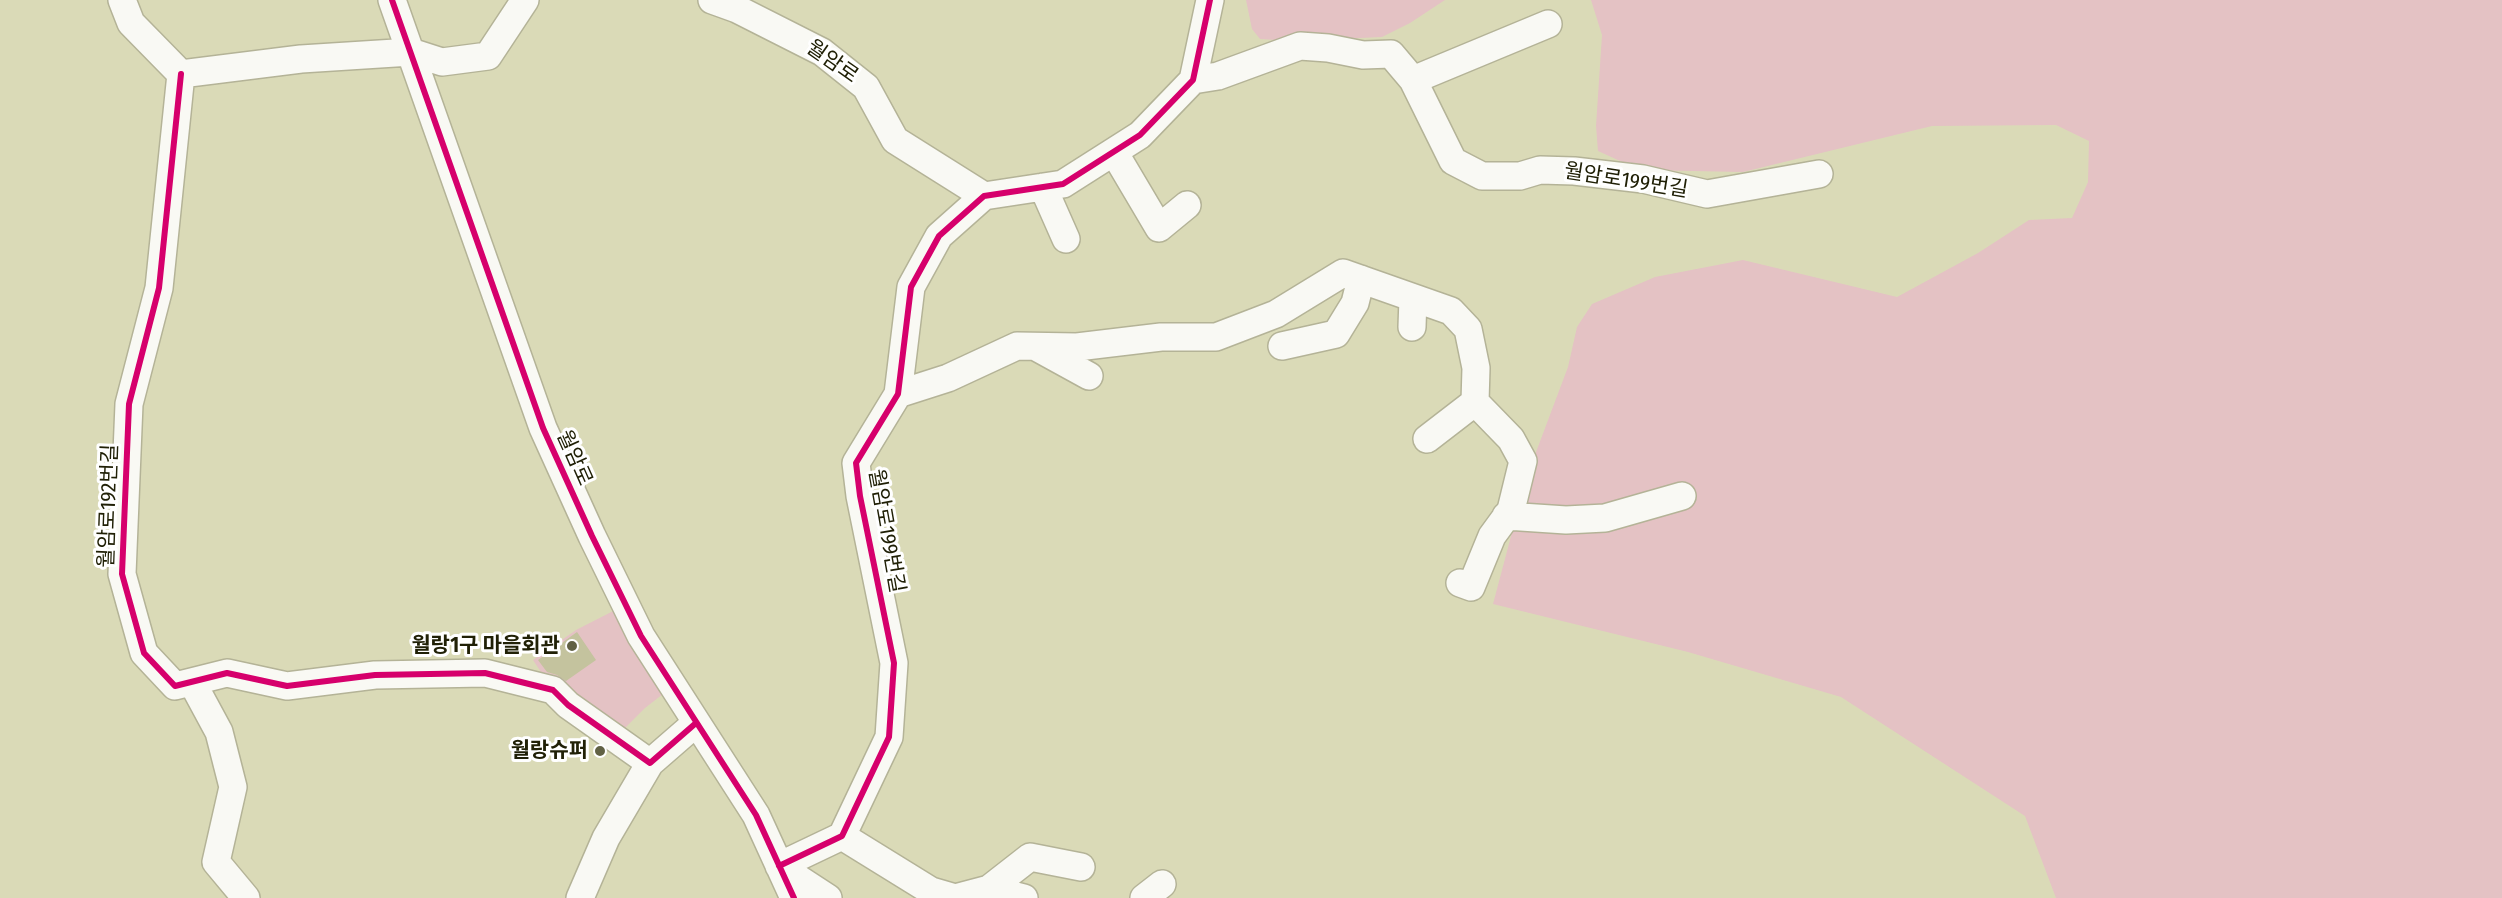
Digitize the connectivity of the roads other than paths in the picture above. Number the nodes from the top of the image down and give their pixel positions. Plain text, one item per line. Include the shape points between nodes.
1 (122, 0) edge
2 (392, 0) edge
3 (525, 0) edge
4 (712, 0) edge
5 (1210, 0) edge
6 (1548, 24) dead end
7 (411, 52) junction
8 (181, 74) junction
9 (1194, 80) junction
10 (1413, 80) junction
11 (1114, 152) junction
12 (1819, 174) dead end
13 (1043, 187) junction
14 (984, 196) junction
15 (1187, 205) dead end
16 (1066, 239) dead end
17 (1361, 279) junction
18 (1413, 298) junction
19 (1412, 327) dead end
20 (1034, 346) junction
21 (1282, 346) dead end
22 (1089, 376) dead end
23 (898, 394) junction
24 (1475, 402) junction
25 (1427, 439) dead end
26 (1682, 496) dead end
27 (1506, 516) junction
28 (1460, 583) dead end
29 (192, 682) junction
30 (696, 723) junction
31 (650, 764) junction
32 (842, 836) junction
33 (779, 866) junction
34 (1081, 867) dead end
35 (989, 889) junction
36 (246, 898) edge
37 (580, 898) edge
38 (794, 898) edge
39 (828, 898) edge
40 (1024, 898) edge

1 - 8 street via 130,23
2 - 7 street, 월암로
3 - 7 street via 488,56 442,62
4 - 14 street, 월암로 via 822,52 866,87 895,140
5 - 9 street
6 - 10 street
7 - 8 street via 301,58
7 - 30 street, 월암로 via 543,428 641,636
8 - 29 street, 월암로192번길 via 159,288 129,404 122,574 144,653 175,686
9 - 10 street, 월암로199번길 via 1218,76 1300,46 1363,55 1391,54
9 - 11 street via 1140,135
10 - 12 street, 월암로199번길 via 1453,161 1482,176 1574,171 1643,179 1707,194
11 - 13 street via 1063,184
11 - 15 street via 1159,228
13 - 14 street
13 - 16 street
14 - 23 street, 월암로199번길 via 939,236 912,287
17 - 18 street
17 - 20 street via 1343,273 1276,314 1216,337
17 - 21 street via 1355,303 1336,333
18 - 19 street
18 - 24 street via 1451,311 1468,329 1476,368
20 - 22 street
20 - 23 street via 1017,346 948,378
23 - 32 street, 월암로199번길 via 856,463 894,663 889,737
24 - 25 street
24 - 27 street via 1511,440 1523,461 1511,510
26 - 27 street via 1605,518
27 - 28 street via 1492,536 1471,587
29 - 31 street, 월암로192번길 via 227,673 287,686 375,675 485,673 553,690
29 - 36 street via 219,732 233,787 216,862
30 - 31 street
30 - 33 street, 월암로 via 756,816
31 - 37 street via 606,837
32 - 33 street
32 - 35 street via 931,891 955,898
33 - 38 street, 월암로
33 - 39 street
34 - 35 street via 1030,857
35 - 40 street

